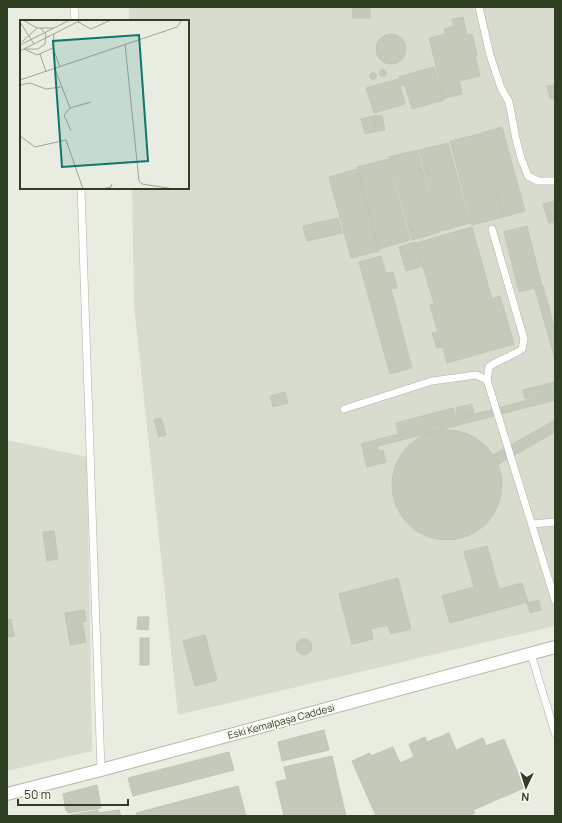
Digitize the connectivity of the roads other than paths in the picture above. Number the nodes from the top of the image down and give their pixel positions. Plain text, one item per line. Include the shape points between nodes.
1 (74, 7) edge
2 (479, 7) edge
3 (75, 20) edge
4 (555, 181) edge
5 (81, 189) edge
6 (492, 229) dead end
7 (487, 380) junction
8 (344, 409) dead end
9 (555, 522) edge
10 (532, 524) junction
11 (555, 600) edge
12 (555, 647) edge
13 (531, 654) junction
14 (555, 733) edge
15 (101, 770) junction
16 (7, 794) edge

1 - 3 lane
2 - 4 lane via 490,55 501,88 509,102 516,139 528,176 538,182
5 - 15 lane
6 - 7 lane via 524,339 522,349 489,366
7 - 8 lane via 476,375 432,381
7 - 10 lane
9 - 10 lane
10 - 11 lane
12 - 13 street, Eski Kemalpaşa Caddesi
13 - 14 lane
13 - 15 street, Eski Kemalpaşa Caddesi
15 - 16 street, Eski Kemalpaşa Caddesi

